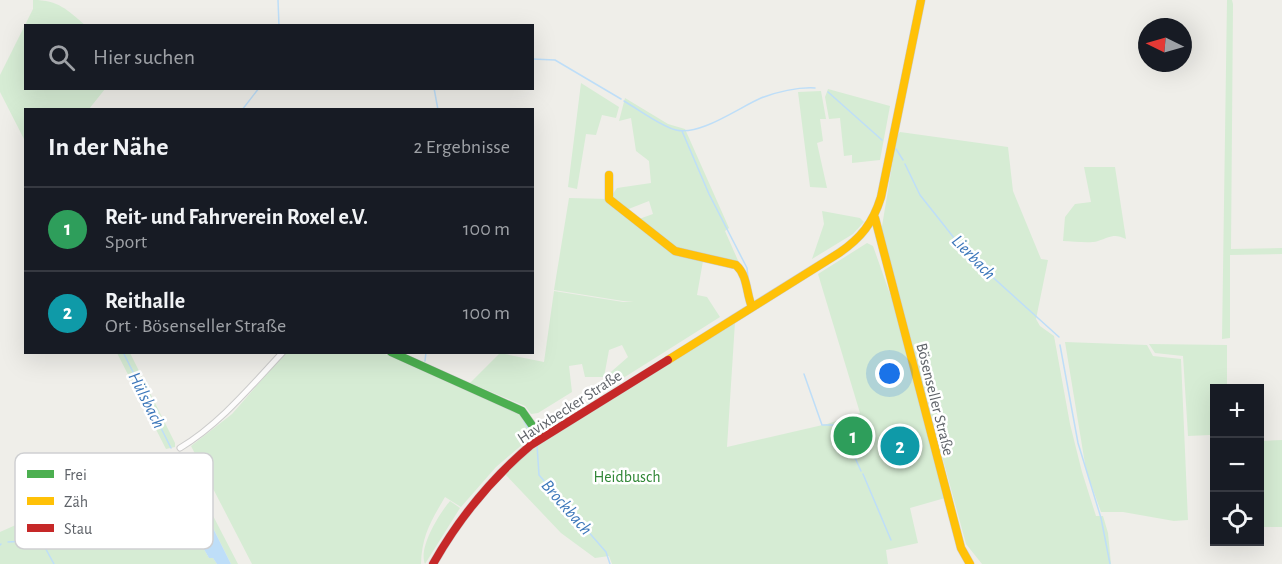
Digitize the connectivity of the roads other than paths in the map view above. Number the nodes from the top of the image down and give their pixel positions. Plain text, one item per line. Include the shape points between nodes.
1 (921, 0) edge
2 (609, 175) dead end
3 (875, 218) junction
4 (865, 234) junction
5 (880, 238) junction
6 (752, 306) junction
7 (281, 354) edge
8 (395, 354) edge
9 (541, 438) junction
10 (180, 448) dead end
11 (965, 560) edge
12 (433, 564) edge
13 (970, 564) edge

1 - 3 main road, Havixbecker Straße
2 - 6 main road via 609,200 675,251 741,268
3 - 4 main road, Havixbecker Straße
3 - 5 main road, Bösenseller Straße
4 - 5 main road
4 - 6 main road, Havixbecker Straße
5 - 11 main road, Bösenseller Straße
6 - 9 main road, Havixbecker Straße
7 - 10 street via 227,411
8 - 9 main road via 522,411
9 - 12 main road, Havixbecker Straße via 476,498
11 - 13 main road, Bösenseller Straße

